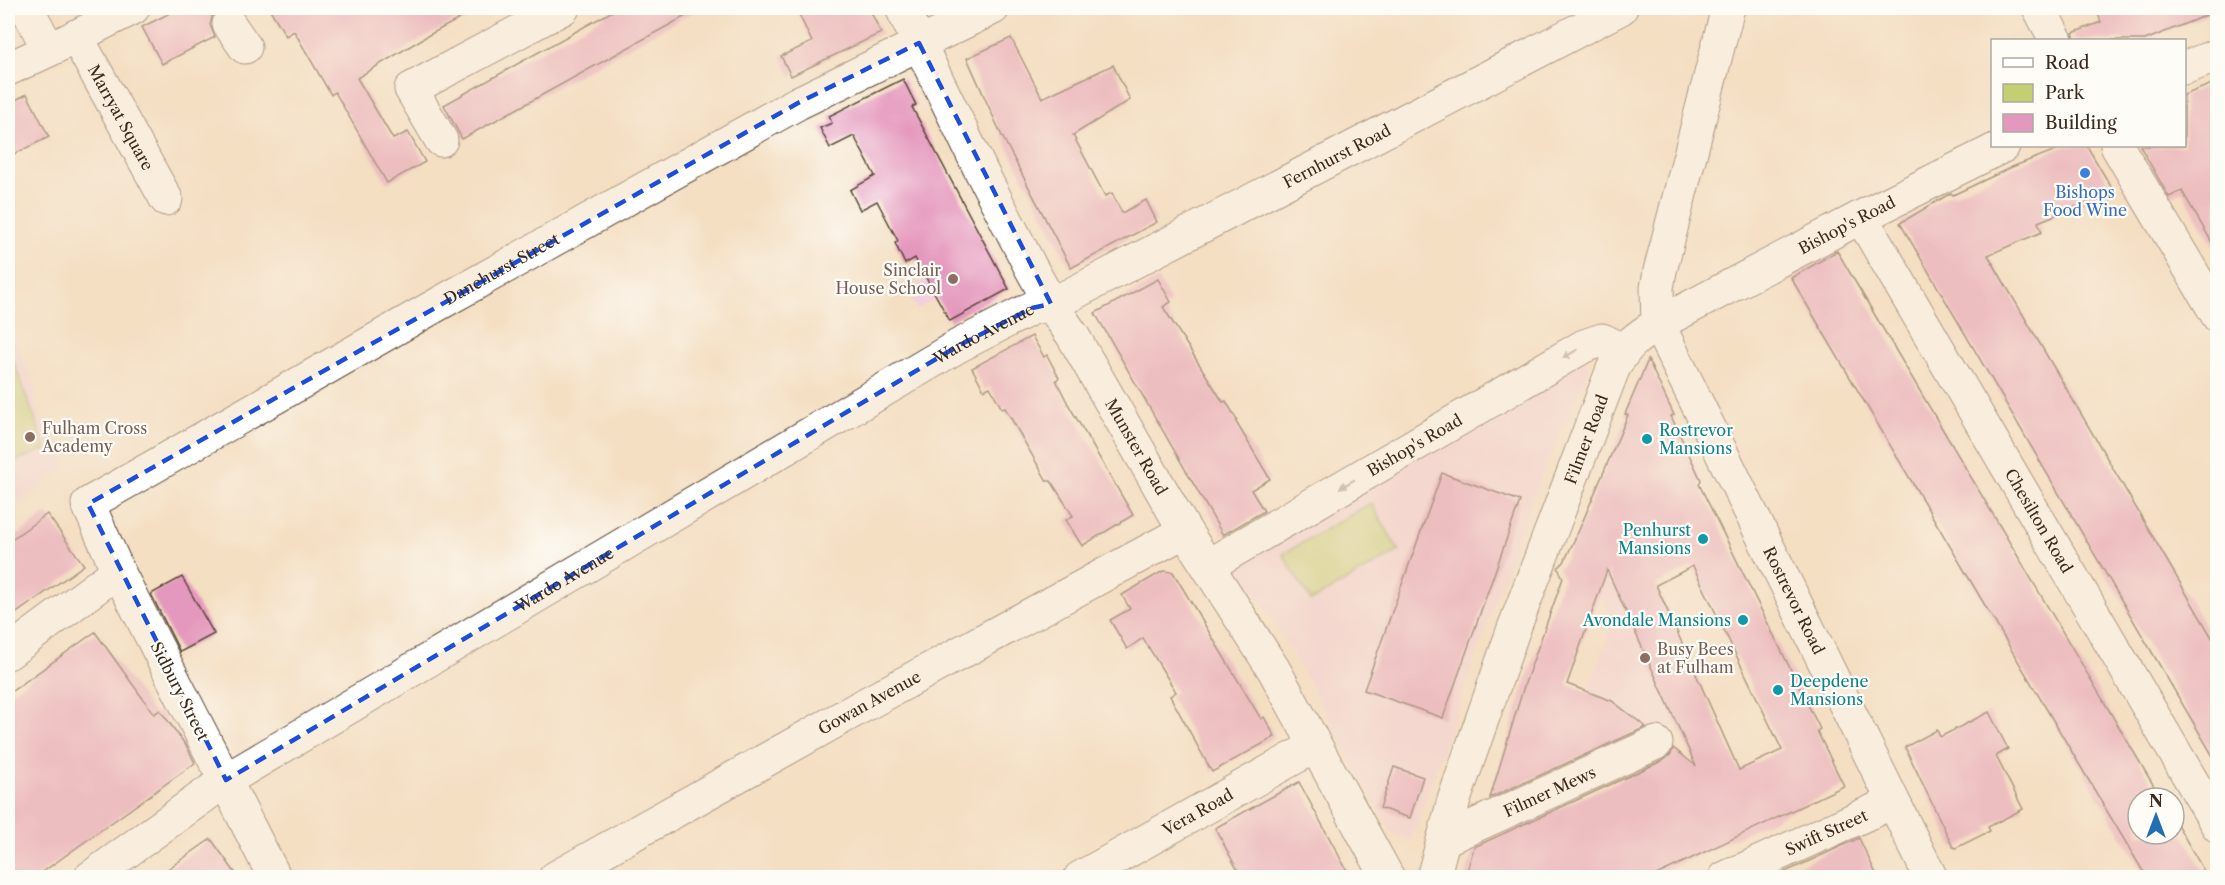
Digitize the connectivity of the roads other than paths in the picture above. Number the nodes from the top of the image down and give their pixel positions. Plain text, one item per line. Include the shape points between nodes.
1 (27, 8) edge
2 (133, 8) edge
3 (563, 8) edge
4 (902, 8) edge
5 (993, 8) edge
6 (1621, 8) edge
7 (1728, 8) edge
8 (2039, 8) edge
9 (2055, 39) edge
10 (62, 43) junction
11 (919, 43) junction
12 (2217, 55) edge
13 (2186, 67) edge
14 (8, 69) edge
15 (441, 140) dead end
16 (2001, 147) edge
17 (2118, 147) edge
18 (166, 199) dead end
19 (1861, 217) junction
20 (1051, 304) junction
21 (2217, 316) edge
22 (1658, 324) junction
23 (1623, 350) junction
24 (88, 504) joint
25 (1185, 531) junction
26 (1209, 565) junction
27 (118, 571) junction
28 (8, 653) edge
29 (1656, 743) dead end
30 (1315, 746) junction
31 (226, 780) junction
32 (1893, 802) junction
33 (2217, 826) edge
34 (1443, 840) junction
35 (90, 878) edge
36 (275, 878) edge
37 (555, 878) edge
38 (1080, 878) edge
39 (1388, 878) edge
40 (1433, 878) edge
41 (1725, 878) edge
42 (1930, 878) edge

1 - 10 street, Marryat Square
2 - 10 street
3 - 15 street via 411,89
4 - 11 street, Munster Road
5 - 11 street, Danehurst Street
6 - 20 street, Fernhurst Road
7 - 22 street via 1660,271
8 - 9 street
10 - 14 street
10 - 18 street, Marryat Square
11 - 20 street, Munster Road
11 - 24 street, Danehurst Street via 798,103
12 - 13 street
16 - 19 street, Bishop's Road
17 - 21 street
19 - 22 street, Bishop's Road
19 - 33 street, Chesilton Road
20 - 25 street, Munster Road
20 - 31 street, Wardo Avenue via 1032,308 958,346
22 - 23 street, Filmer Road
22 - 32 street, Rostrevor Road
23 -> 26 street, Bishop's Road via 1602,340 1584,346 1292,506
23 - 34 street, Filmer Road via 1513,631
24 - 27 street, Sidbury Street
25 - 26 street, Munster Road
25 - 37 street, Gowan Avenue
26 - 30 street, Munster Road via 1274,670
27 - 28 street
27 - 31 street, Sidbury Street
29 - 34 street, Filmer Mews
30 - 38 street, Vera Road
30 - 39 street, Munster Road
31 - 35 street, Wardo Avenue
31 - 36 street, Sidbury Street
32 - 41 street, Swift Street
32 - 42 street, Rostrevor Road
34 - 40 street, Filmer Road

